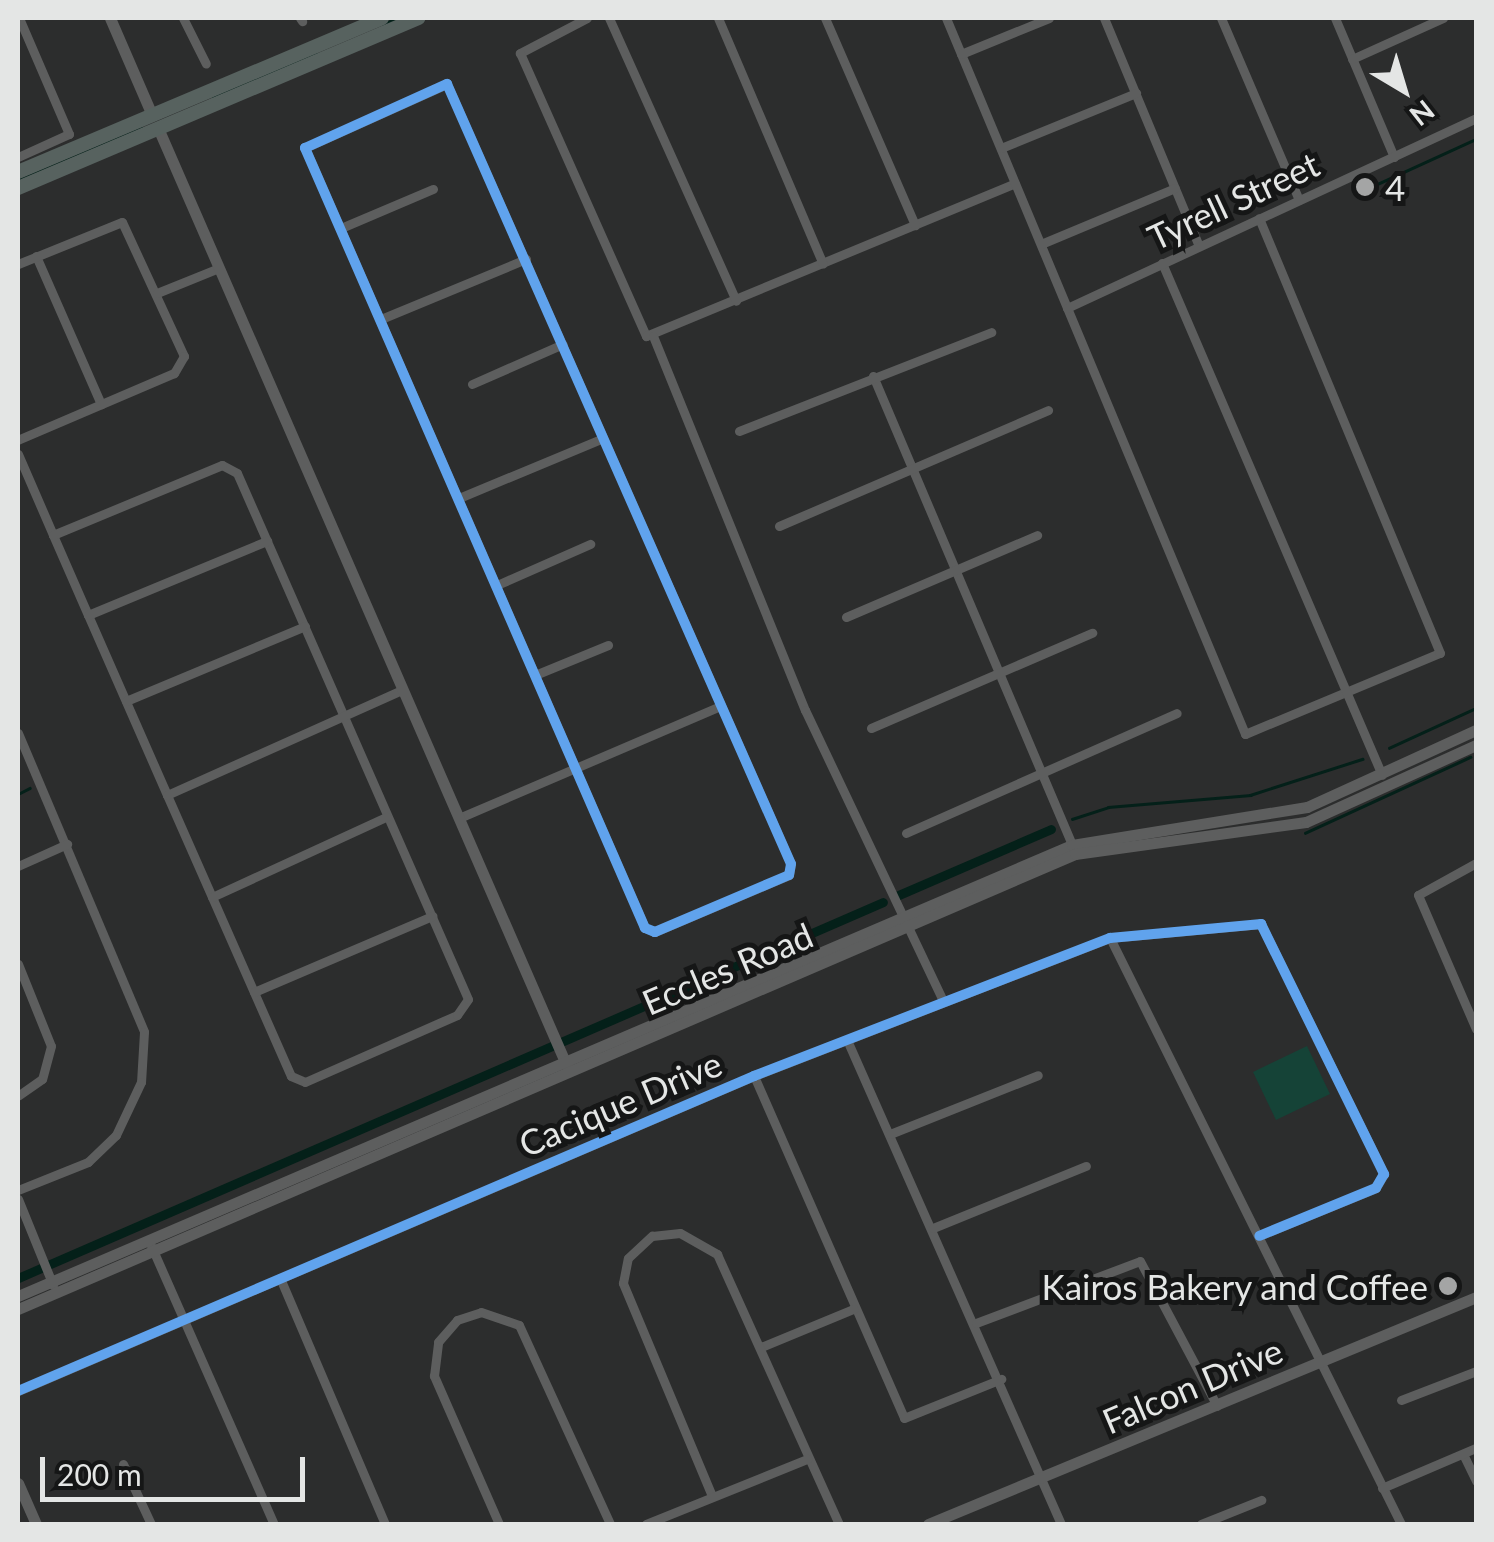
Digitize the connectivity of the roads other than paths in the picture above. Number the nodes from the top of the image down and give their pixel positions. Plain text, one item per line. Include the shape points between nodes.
1 (19, 18) edge
2 (110, 18) edge
3 (183, 18) edge
4 (382, 18) edge
5 (418, 18) edge
6 (586, 18) edge
7 (610, 18) edge
8 (718, 18) edge
9 (824, 18) edge
10 (946, 18) edge
11 (1049, 18) edge
12 (1104, 18) edge
13 (1220, 18) edge
14 (1335, 18) edge
15 (1443, 18) edge
16 (961, 54) junction
17 (1352, 59) junction
18 (206, 64) dead end
19 (1136, 94) junction
20 (152, 114) junction
21 (1476, 118) edge
22 (1000, 148) junction
23 (18, 156) edge
24 (1394, 157) junction
25 (18, 172) edge
26 (1015, 183) junction
27 (18, 188) edge
28 (433, 188) dead end
29 (1175, 188) junction
30 (1299, 200) junction
31 (1258, 218) junction
32 (915, 225) junction
33 (340, 228) junction
34 (1040, 244) junction
35 (1199, 246) junction
36 (36, 256) junction
37 (526, 260) junction
38 (1162, 263) junction
39 (18, 264) edge
40 (822, 264) junction
41 (220, 268) junction
42 (156, 293) junction
43 (736, 301) junction
44 (1068, 308) junction
45 (380, 319) junction
46 (990, 332) dead end
47 (653, 336) junction
48 (563, 344) junction
49 (873, 376) junction
50 (472, 384) dead end
51 (102, 404) junction
52 (1048, 410) dead end
53 (740, 432) dead end
54 (604, 438) junction
55 (18, 440) edge
56 (18, 454) edge
57 (914, 470) junction
58 (459, 498) junction
59 (779, 526) dead end
60 (53, 535) junction
61 (1037, 535) dead end
62 (267, 541) junction
63 (590, 544) dead end
64 (957, 570) junction
65 (496, 585) junction
66 (88, 616) junction
67 (846, 617) dead end
68 (304, 626) junction
69 (1092, 633) dead end
70 (608, 645) dead end
71 (535, 674) junction
72 (1001, 674) junction
73 (400, 691) junction
74 (1344, 692) junction
75 (126, 701) junction
76 (720, 706) junction
77 (1177, 713) dead end
78 (344, 716) junction
79 (871, 728) dead end
80 (1476, 730) edge
81 (18, 732) edge
82 (1476, 745) edge
83 (575, 768) junction
84 (1045, 776) junction
85 (1385, 781) junction
86 (167, 795) junction
87 (386, 817) junction
88 (458, 818) junction
89 (906, 832) dead end
90 (67, 844) junction
91 (1074, 850) junction
92 (1476, 864) edge
93 (18, 866) edge
94 (212, 897) junction
95 (432, 916) junction
96 (899, 918) junction
97 (1110, 938) junction
98 (18, 964) edge
99 (254, 992) junction
100 (942, 1000) junction
101 (1476, 1028) edge
102 (847, 1040) junction
103 (566, 1063) junction
104 (1038, 1075) dead end
105 (754, 1076) junction
106 (18, 1096) edge
107 (890, 1134) junction
108 (1086, 1166) dead end
109 (18, 1190) edge
110 (18, 1199) edge
111 (933, 1228) junction
112 (1259, 1236) junction
113 (152, 1246) junction
114 (280, 1278) junction
115 (54, 1287) junction
116 (18, 1296) edge
117 (1476, 1296) edge
118 (18, 1309) edge
119 (853, 1309) junction
120 (186, 1319) junction
121 (976, 1323) junction
122 (761, 1347) junction
123 (1320, 1361) junction
124 (1476, 1370) edge
125 (1002, 1379) junction
126 (18, 1392) edge
127 (1401, 1400) dead end
128 (1218, 1406) junction
129 (1476, 1448) edge
130 (1463, 1454) junction
131 (807, 1459) junction
132 (123, 1464) dead end
133 (1040, 1477) junction
134 (1476, 1481) edge
135 (18, 1483) edge
136 (1382, 1488) junction
137 (712, 1496) junction
138 (1261, 1500) dead end
139 (36, 1524) edge
140 (151, 1524) edge
141 (274, 1524) edge
142 (385, 1524) edge
143 (498, 1524) edge
144 (610, 1524) edge
145 (646, 1524) edge
146 (839, 1524) edge
147 (928, 1524) edge
148 (1062, 1524) edge
149 (1201, 1524) edge
150 (1401, 1524) edge

1 - 23 street via 69,134
2 - 20 street
3 - 18 street
4 - 20 main road
5 - 20 main road
6 - 47 street via 520,53 640,332
7 - 43 street
8 - 40 street
9 - 32 street
10 - 16 street
11 - 16 street
12 - 19 street
13 - 30 street
14 - 17 street
15 - 17 street
16 - 22 street
17 - 24 street
19 - 22 street
19 - 29 street
20 - 25 main road
20 - 27 main road
20 - 41 street
21 - 24 street, Tyrell Street
22 - 26 street
24 - 30 street, Tyrell Street
26 - 32 street
26 - 34 street
28 - 33 street
29 - 34 street
29 - 35 street
30 - 31 street, Tyrell Street
31 - 35 street, Tyrell Street
31 - 74 street via 1440,652
32 - 40 street
33 - 37 street via 306,144 447,84
33 - 45 street
34 - 44 street
35 - 38 street, Tyrell Street
36 - 39 street
36 - 42 street via 122,222
36 - 51 street
37 - 45 street
37 - 48 street
38 - 44 street, Tyrell Street
38 - 74 street
40 - 43 street
41 - 42 street
41 - 73 street
42 - 51 street via 184,366
43 - 47 street
44 - 74 street via 1245,734
45 - 58 street
46 - 49 street
47 - 96 street
48 - 50 street
48 - 54 street
49 - 53 street
49 - 57 street
51 - 55 street
52 - 57 street
54 - 58 street
54 - 76 street
56 - 60 street
57 - 59 street
57 - 64 street
58 - 65 street
60 - 62 street via 222,465 237,473
60 - 66 street
61 - 64 street
62 - 66 street
62 - 68 street
63 - 65 street
64 - 67 street
64 - 72 street
65 - 71 street
66 - 75 street
68 - 75 street
68 - 78 street
69 - 72 street
70 - 71 street
71 - 83 street
72 - 79 street
72 - 84 street
73 - 78 street
73 - 88 street
74 - 85 street
75 - 86 street
76 - 83 street
76 - 83 street via 791,864 789,875 754,890 648,931
77 - 84 street
78 - 86 street
78 - 87 street
80 - 85 street, Eccles Road
81 - 90 street
82 - 85 street, Eccles Road
83 - 88 street
84 - 89 street
84 - 91 street
85 - 91 street, Eccles Road via 1274,815
86 - 94 street
87 - 94 street
87 - 95 street
88 - 103 street
90 - 93 street
90 - 109 street via 141,1017 141,1082 98,1154
91 - 96 street, Eccles Road
92 - 101 street via 1418,894
94 - 99 street
95 - 99 street
95 - 99 street via 465,1008 305,1082 291,1076
96 - 100 street
96 - 103 street, Eccles Road
97 - 100 street, Cacique Drive
97 - 112 street
97 - 112 street, Cacique Drive via 1261,924 1384,1174 1376,1188
98 - 106 street via 51,1046 42,1079
100 - 102 street, Cacique Drive
102 - 105 street, Cacique Drive
102 - 107 street
103 - 113 street, Eccles Road
104 - 107 street
105 - 114 street, Cacique Drive
105 - 119 street
107 - 111 street
108 - 111 street
110 - 115 street
111 - 121 street
112 - 123 street
113 - 115 street, Eccles Road
113 - 120 street
114 - 120 street, Cacique Drive
114 - 142 street
115 - 116 street, Eccles Road
115 - 118 street, Eccles Road
117 - 123 street, Falcon Drive
119 - 122 street
119 - 125 street via 904,1418
120 - 126 street, Cacique Drive
120 - 141 street
121 - 125 street
121 - 128 street via 1140,1260
122 - 131 street
122 - 137 street via 717,1254 700,1239 652,1236 628,1258 624,1283
123 - 128 street, Falcon Drive
123 - 136 street
124 - 127 street
125 - 133 street
128 - 133 street, Falcon Drive
129 - 130 street
130 - 134 street
130 - 136 street
131 - 137 street
131 - 146 street
132 - 140 street
133 - 147 street, Falcon Drive
133 - 148 street
135 - 139 street
136 - 150 street
137 - 145 street
138 - 149 street
143 - 144 street via 434,1376 438,1342 457,1320 481,1312 519,1326

